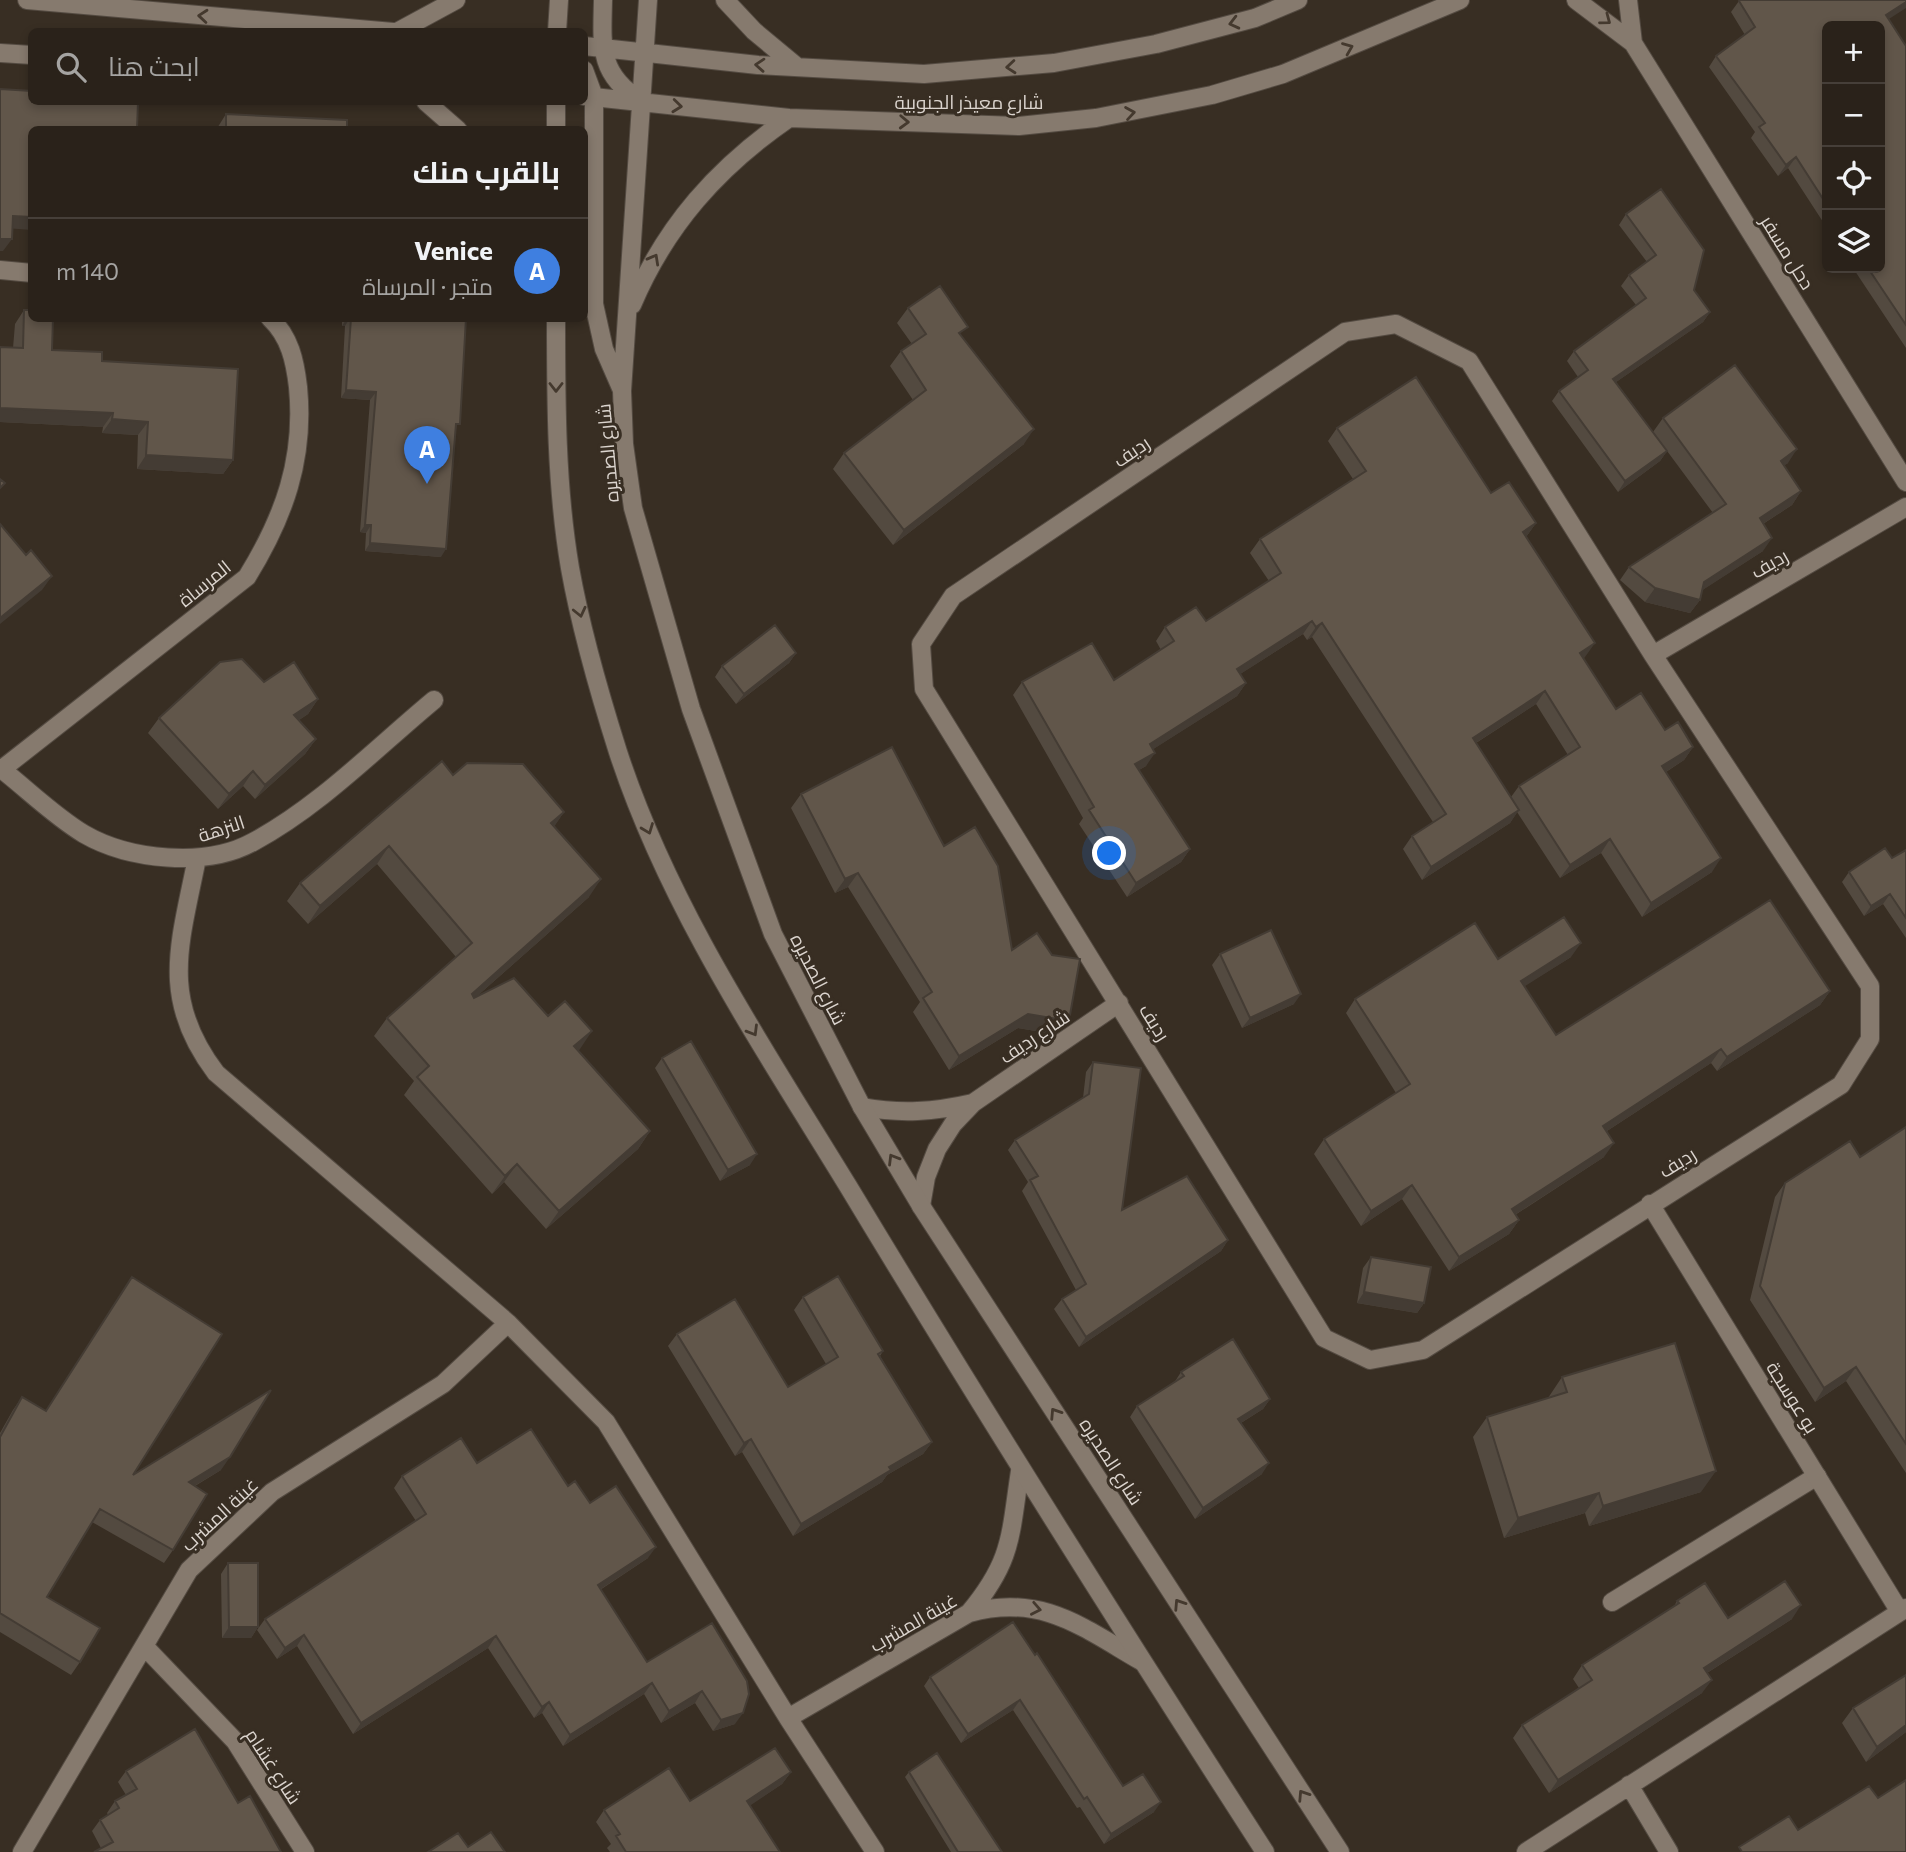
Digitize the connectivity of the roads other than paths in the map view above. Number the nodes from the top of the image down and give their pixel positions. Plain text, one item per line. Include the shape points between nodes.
1 (27, 0) edge
2 (456, 0) edge
3 (559, 0) edge
4 (603, 0) edge
5 (648, 0) edge
6 (725, 0) edge
7 (1298, 0) edge
8 (1460, 0) edge
9 (1576, 0) edge
10 (1628, 0) edge
11 (87, 3) edge
12 (353, 28) edge
13 (403, 28) edge
14 (557, 28) edge
15 (1633, 43) junction
16 (593, 47) edge
17 (646, 52) junction
18 (0, 53) edge
19 (28, 55) edge
20 (796, 66) junction
21 (589, 97) edge
22 (643, 102) junction
23 (429, 105) edge
24 (556, 105) edge
25 (789, 118) junction
26 (453, 126) edge
27 (556, 126) edge
28 (0, 270) edge
29 (28, 273) edge
30 (626, 321) junction
31 (273, 322) edge
32 (556, 322) edge
33 (622, 391) junction
34 (1906, 482) edge
35 (1906, 507) edge
36 (1653, 655) junction
37 (434, 701) dead end
38 (1, 769) edge
39 (197, 858) junction
40 (1119, 1003) junction
41 (973, 1103) junction
42 (862, 1107) junction
43 (1650, 1204) junction
44 (921, 1206) junction
45 (508, 1323) junction
46 (1020, 1471) junction
47 (1817, 1476) junction
48 (1612, 1602) dead end
49 (1903, 1610) edge
50 (969, 1613) junction
51 (145, 1647) junction
52 (1142, 1661) junction
53 (788, 1718) junction
54 (1629, 1785) junction
55 (22, 1852) edge
56 (304, 1852) edge
57 (876, 1852) edge
58 (1265, 1852) edge
59 (1340, 1852) edge
60 (1526, 1852) edge
61 (1669, 1852) edge

1 - 11 street
2 - 13 street
3 - 14 street
4 - 16 street
5 - 17 street, شارع الصديره
6 - 20 street
7 -> 20 street, شارع معيذر الجنوبية via 1255,18 1156,44 1054,63 924,74
25 -> 8 street, شارع معيذر الجنوبية via 1019,126 1146,110 1283,74
9 -> 15 street, دحل مسفر
10 - 15 street, دحل مسفر
12 -> 11 street
15 - 34 street, دحل مسفر
16 - 17 street, شارع معيذر الجنوبية
16 - 22 street via 615,81
20 -> 17 street, شارع معيذر الجنوبية
17 - 22 street, شارع الصديره
18 - 19 street
21 - 22 street, شارع معيذر الجنوبية
21 - 33 street via 594,304 604,349
22 -> 25 street, شارع معيذر الجنوبية
22 - 30 street, شارع الصديره
23 - 26 street
24 - 27 street
30 -> 25 street via 643,279 692,202 721,170
28 - 29 street
30 - 33 street, شارع الصديره
31 - 38 street, المرساة via 295,355 299,443 292,483 267,545 247,577
32 -> 46 street via 556,424 570,567 616,745 656,848 742,1011
33 - 42 street, شارع الصديره via 632,508 691,709 761,905 786,963
35 - 36 street, رديف
36 - 40 street, رديف via 1469,361 1396,324 1345,332 953,596 922,644 924,689
36 - 43 street, رديف via 1870,986 1870,1040 1841,1085
37 - 39 street, النزهة via 300,812 251,843
38 - 39 street, النزهة via 84,834 138,855
39 - 45 street via 178,977 182,1013 195,1045 216,1073
40 - 41 street, شارع رديف
40 - 43 street, رديف via 1324,1338 1370,1360 1423,1350
41 - 42 street, شارع رديف via 918,1113
41 - 44 street, شارع رديف via 937,1149
44 -> 42 street, شارع الصديره
43 - 47 street, بو عوسجة
59 -> 44 street, شارع الصديره
45 - 51 street, غينة المشرب via 443,1384 255,1507 188,1570
45 - 53 street via 606,1422
46 - 50 street via 1007,1556 993,1584
46 - 52 street
47 - 48 street
47 - 49 street, بو عوسجة
49 - 54 street, بو عوسجة
50 -> 52 street, غينة المشرب via 1011,1605 1053,1612
50 - 53 street, غينة المشرب
51 - 55 street, غينة المشرب
51 - 56 street, شارع غشام via 235,1741
52 - 58 street
53 - 57 street
54 - 60 street, بو عوسجة
54 - 61 street

